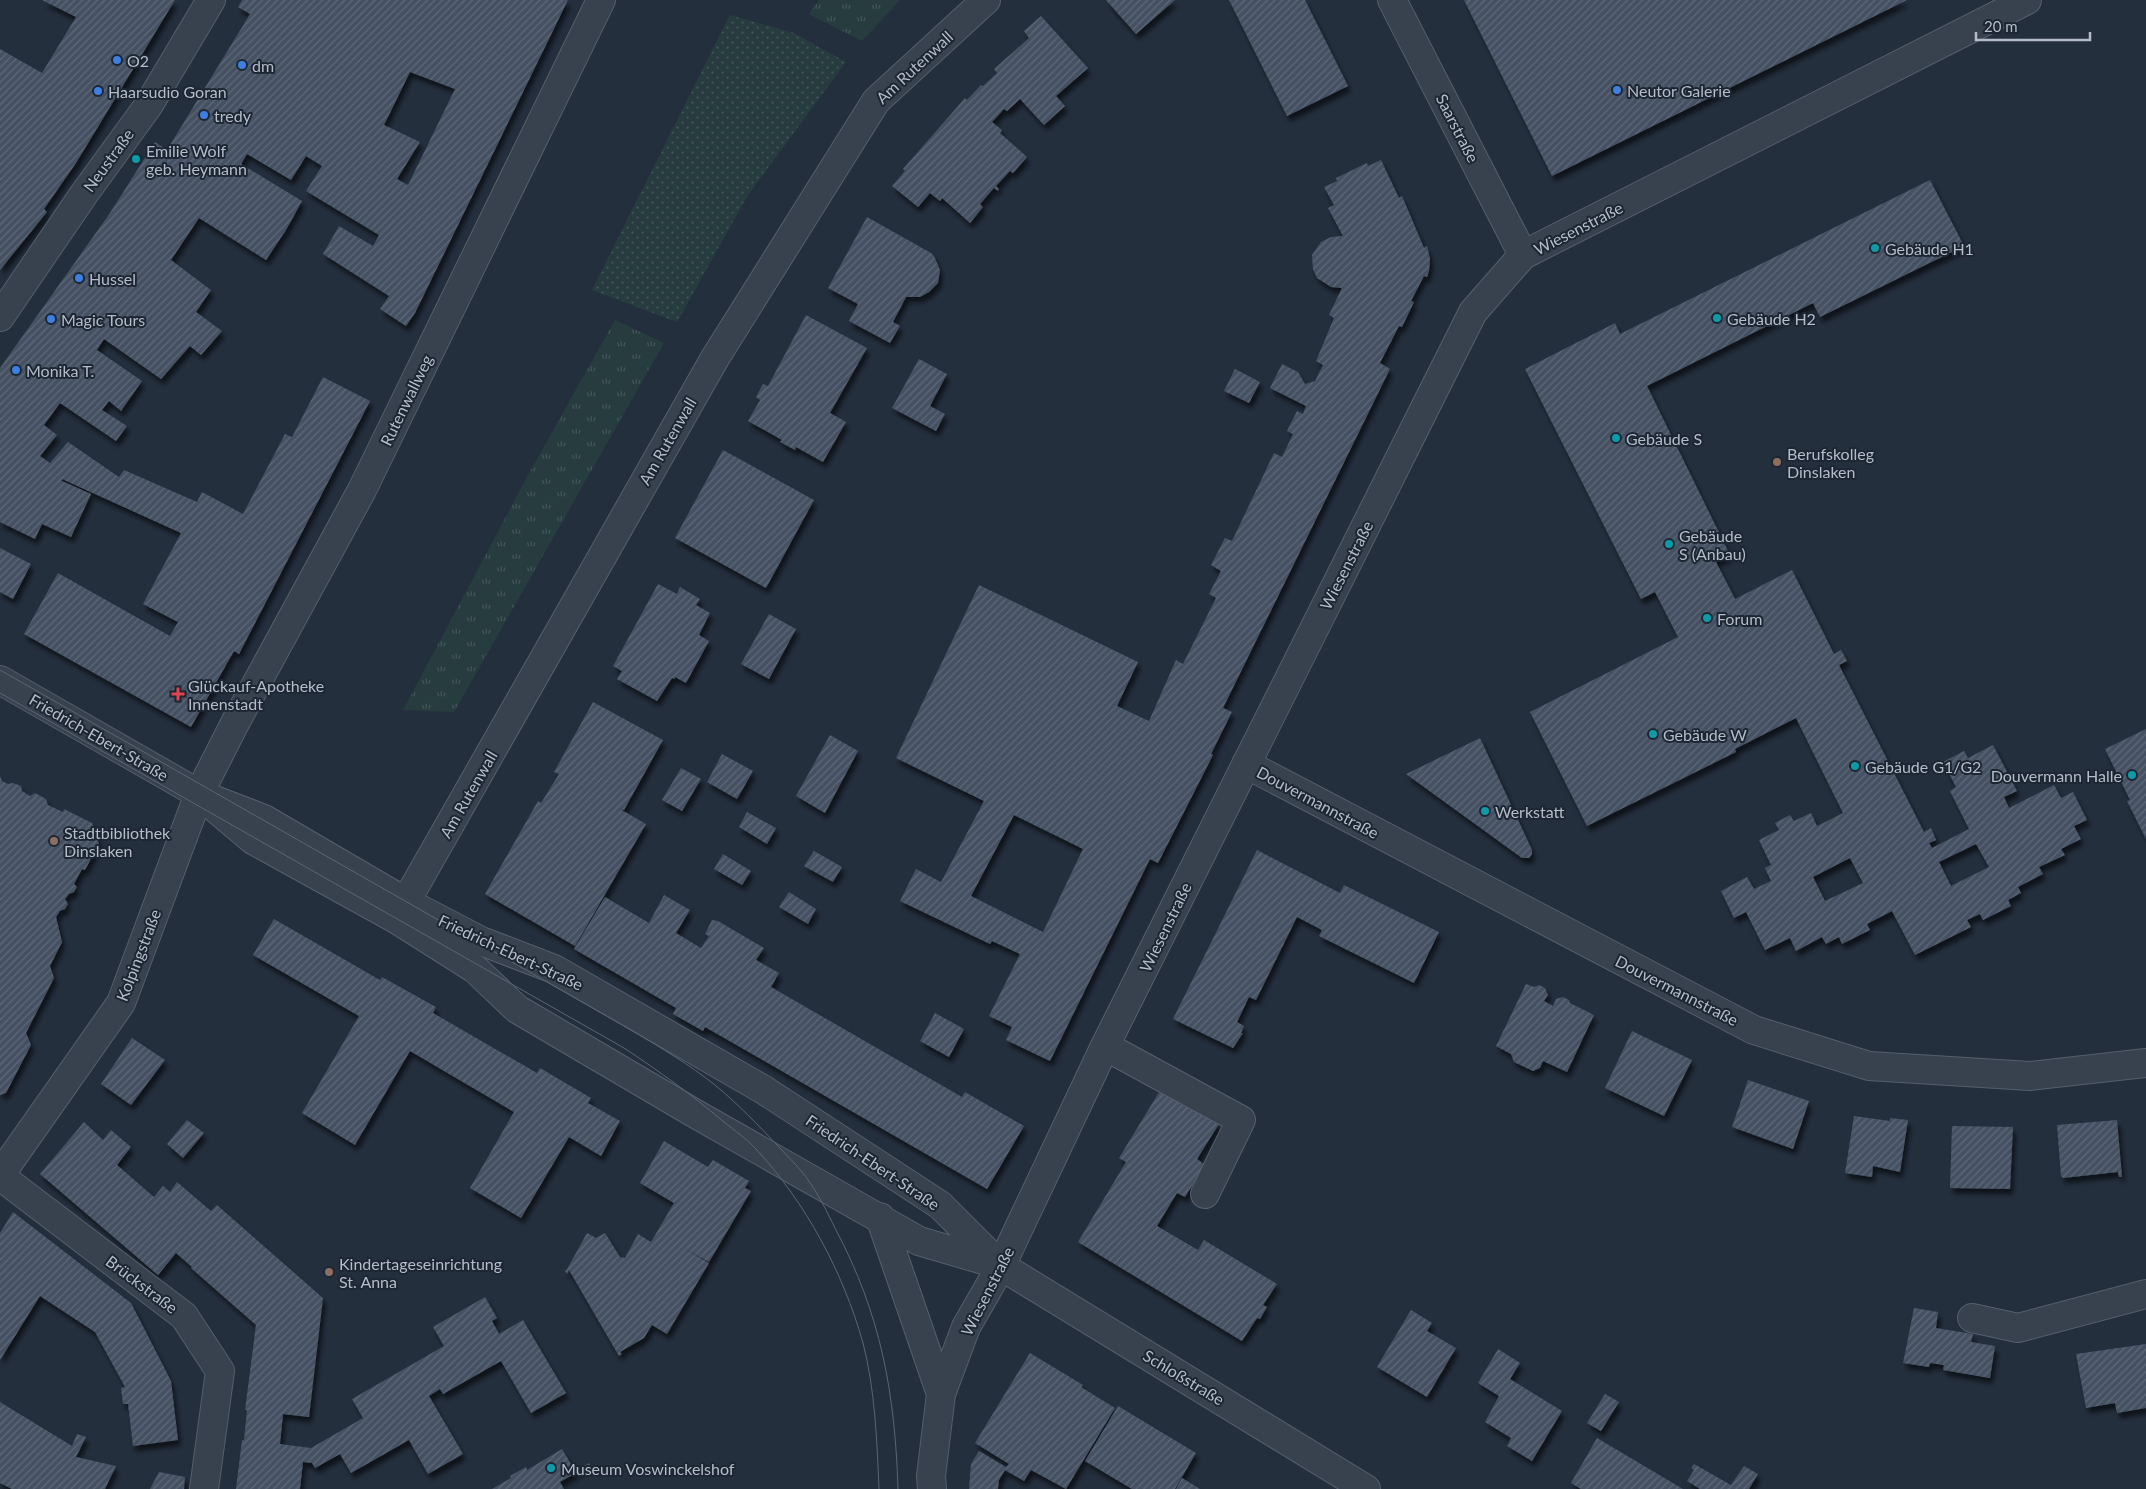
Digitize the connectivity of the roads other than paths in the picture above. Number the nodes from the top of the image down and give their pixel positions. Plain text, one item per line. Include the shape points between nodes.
1 (211, 0) edge
2 (602, 0) edge
3 (986, 0) edge
4 (1392, 0) edge
5 (2027, 0) edge
6 (1524, 256) junction
7 (0, 316) edge
8 (0, 680) edge
9 (1246, 764) junction
10 (199, 794) junction
11 (401, 910) junction
12 (1105, 1046) junction
13 (2146, 1062) edge
14 (0, 1176) edge
15 (1205, 1194) dead end
16 (880, 1218) junction
17 (1001, 1266) junction
18 (2146, 1294) edge
19 (1972, 1318) dead end
20 (940, 1394) junction
21 (204, 1489) edge
22 (932, 1489) edge
23 (1366, 1489) edge

1 - 7 street, Neustraße via 148,106
2 - 10 street, Rutenwallweg via 362,490
3 - 11 street, Am Rutenwall via 876,101 715,358
4 - 6 street, Saarstraße
5 - 6 street, Wiesenstraße
6 - 9 street, Wiesenstraße via 1473,312
8 - 10 street, Friedrich-Ebert-Straße
9 - 12 street, Wiesenstraße
9 - 13 street, Douvermannstraße via 1754,1030 1869,1066 2030,1076
10 - 11 street, Friedrich-Ebert-Straße via 264,818
10 - 14 street, Kolpingstraße via 121,1003
11 - 16 street, Friedrich-Ebert-Straße via 475,969 517,1009
11 - 17 street, Friedrich-Ebert-Straße via 554,968 764,1090 940,1205
12 - 15 street via 1240,1120
12 - 17 street, Wiesenstraße
14 - 21 street, Brückstraße via 184,1316 220,1370
16 - 17 street, Friedrich-Ebert-Straße via 919,1241
16 - 20 street, Wiesenstraße
17 - 20 street, Wiesenstraße via 966,1328
17 - 23 street, Schloßstraße
18 - 19 street via 2018,1328
20 - 22 street, Wiesenstraße

